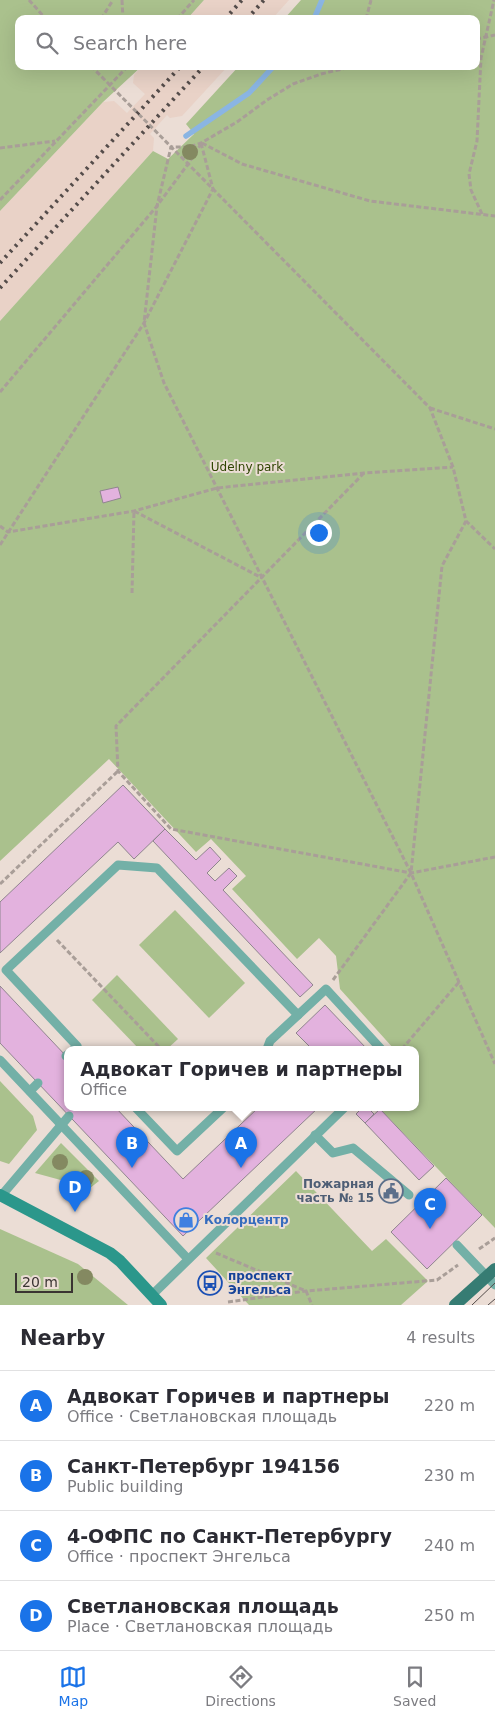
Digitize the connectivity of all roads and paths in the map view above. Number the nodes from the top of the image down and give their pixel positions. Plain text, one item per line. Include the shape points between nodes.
1 (29, 0) edge
2 (113, 0) edge
3 (122, 0) edge
4 (194, 0) edge
5 (371, 0) edge
6 (494, 0) edge
7 (42, 15) edge
8 (104, 15) edge
9 (123, 15) edge
10 (181, 15) edge
11 (367, 15) edge
12 (495, 35) edge
13 (485, 37) junction
14 (480, 38) edge
15 (95, 70) edge
16 (124, 70) edge
17 (339, 70) edge
18 (109, 86) junction
19 (55, 141) junction
20 (201, 143) junction
21 (171, 147) junction
22 (0, 148) edge
23 (188, 164) junction
24 (213, 189) junction
25 (0, 200) edge
26 (157, 206) junction
27 (482, 215) junction
28 (495, 216) edge
29 (144, 323) junction
30 (0, 392) edge
31 (430, 408) junction
32 (495, 429) edge
33 (453, 467) junction
34 (364, 473) junction
35 (217, 488) junction
36 (134, 511) junction
37 (466, 521) junction
38 (0, 526) edge
39 (8, 532) junction
40 (0, 545) edge
41 (495, 549) edge
42 (262, 578) junction
43 (132, 593) dead end
44 (118, 771) junction
45 (495, 857) edge
46 (411, 873) junction
47 (0, 884) edge
48 (48, 931) junction
49 (459, 982) junction
50 (326, 990) junction
51 (298, 1014) junction
52 (75, 1046) edge
53 (158, 1046) edge
54 (268, 1046) edge
55 (378, 1046) edge
56 (405, 1046) edge
57 (0, 1060) edge
58 (495, 1064) edge
59 (38, 1083) dead end
60 (30, 1091) junction
61 (139, 1111) edge
62 (220, 1111) edge
63 (341, 1111) edge
64 (70, 1116) dead end
65 (61, 1124) junction
66 (315, 1135) junction
67 (410, 1195) dead end
68 (0, 1196) edge
69 (457, 1245) dead end
70 (201, 1246) junction
71 (188, 1259) junction
72 (492, 1277) edge
73 (437, 1280) dead end
74 (306, 1291) junction
75 (152, 1295) junction
76 (228, 1302) dead end
77 (161, 1305) edge
78 (312, 1305) edge
79 (455, 1305) edge

1 - 7 path
2 - 8 path
3 - 9 path
4 - 10 path
5 - 11 path
6 - 13 path
12 - 13 path
13 - 14 path
13 - 27 path via 477,141 469,174 471,190
15 - 18 path
16 - 18 path
17 - 20 path via 293,84
18 - 19 path
18 - 21 path
19 - 22 path
19 - 25 path
20 - 21 path
20 - 23 path
20 - 24 path
20 - 27 path via 242,164 370,201
21 - 23 path
21 - 26 path
23 - 24 path
23 - 26 path
24 - 29 path
24 - 31 path
26 - 29 path
26 - 30 path
27 - 28 path
29 - 35 path via 164,383
29 - 39 path
31 - 32 path
31 - 33 path
33 - 34 path
33 - 37 path
34 - 35 path
34 - 42 path
35 - 36 path
35 - 42 path
36 - 39 path
36 - 42 path
36 - 43 path
37 - 41 path
37 - 46 path via 442,566
38 - 39 path
39 - 40 path
42 - 44 path via 116,726
42 - 46 path
44 - 46 path via 171,829
44 - 47 path
45 - 46 path
46 - 49 path
46 - 50 path
48 - 51 lane via 118,865 157,868
48 - 52 lane via 6,970
48 - 53 path
49 - 56 path
49 - 58 path
50 - 51 lane
50 - 55 lane
51 - 54 lane
57 - 60 lane
59 - 60 lane
60 - 65 lane
61 - 62 lane via 177,1151
63 - 66 lane
64 - 65 lane
65 - 68 lane
65 - 71 lane
66 - 67 lane via 333,1153 354,1148
66 - 70 lane
68 - 75 main road via 110,1252
69 - 72 lane
70 - 71 lane
70 - 74 path
71 - 75 lane
72 - 79 main road
73 - 74 path
74 - 76 path
74 - 78 path
75 - 77 main road

